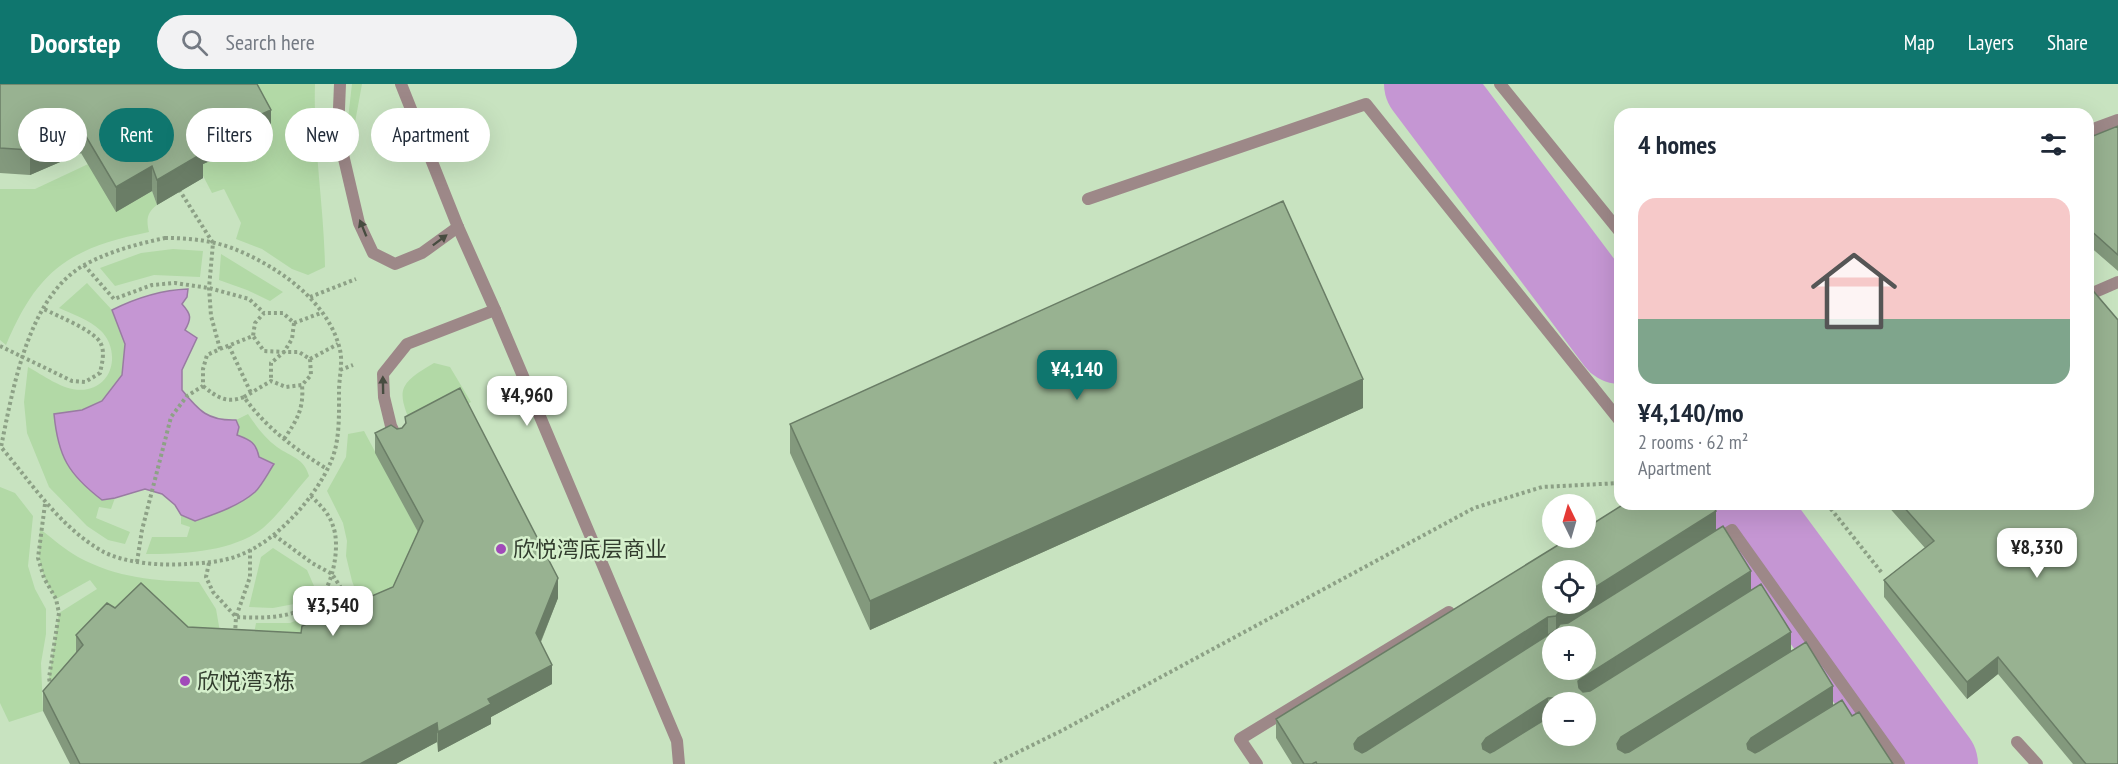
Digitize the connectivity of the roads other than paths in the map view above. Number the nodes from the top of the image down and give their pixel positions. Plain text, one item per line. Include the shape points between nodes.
1 (340, 84) edge
2 (401, 84) edge
3 (1500, 84) edge
4 (2118, 120) edge
5 (2094, 130) edge
6 (1088, 199) dead end
7 (1614, 225) edge
8 (458, 226) junction
9 (2118, 282) edge
10 (2094, 292) edge
11 (495, 310) junction
12 (1614, 414) edge
13 (398, 441) edge
14 (1702, 549) edge
15 (1462, 604) edge
16 (2017, 742) dead end
17 (679, 764) edge
18 (1257, 764) edge
19 (1899, 764) edge
20 (2037, 764) edge

1 - 8 street via 338,133 359,223 373,253 395,264 422,253
2 - 8 street
3 - 7 street
4 - 5 street
6 - 12 street via 1366,104
8 - 11 street
9 - 10 street
13 -> 11 street via 384,397 383,374 407,344
11 - 17 street via 677,741
14 - 19 street via 1732,530 1767,590 1849,705
15 - 18 street via 1240,739
16 - 20 street

